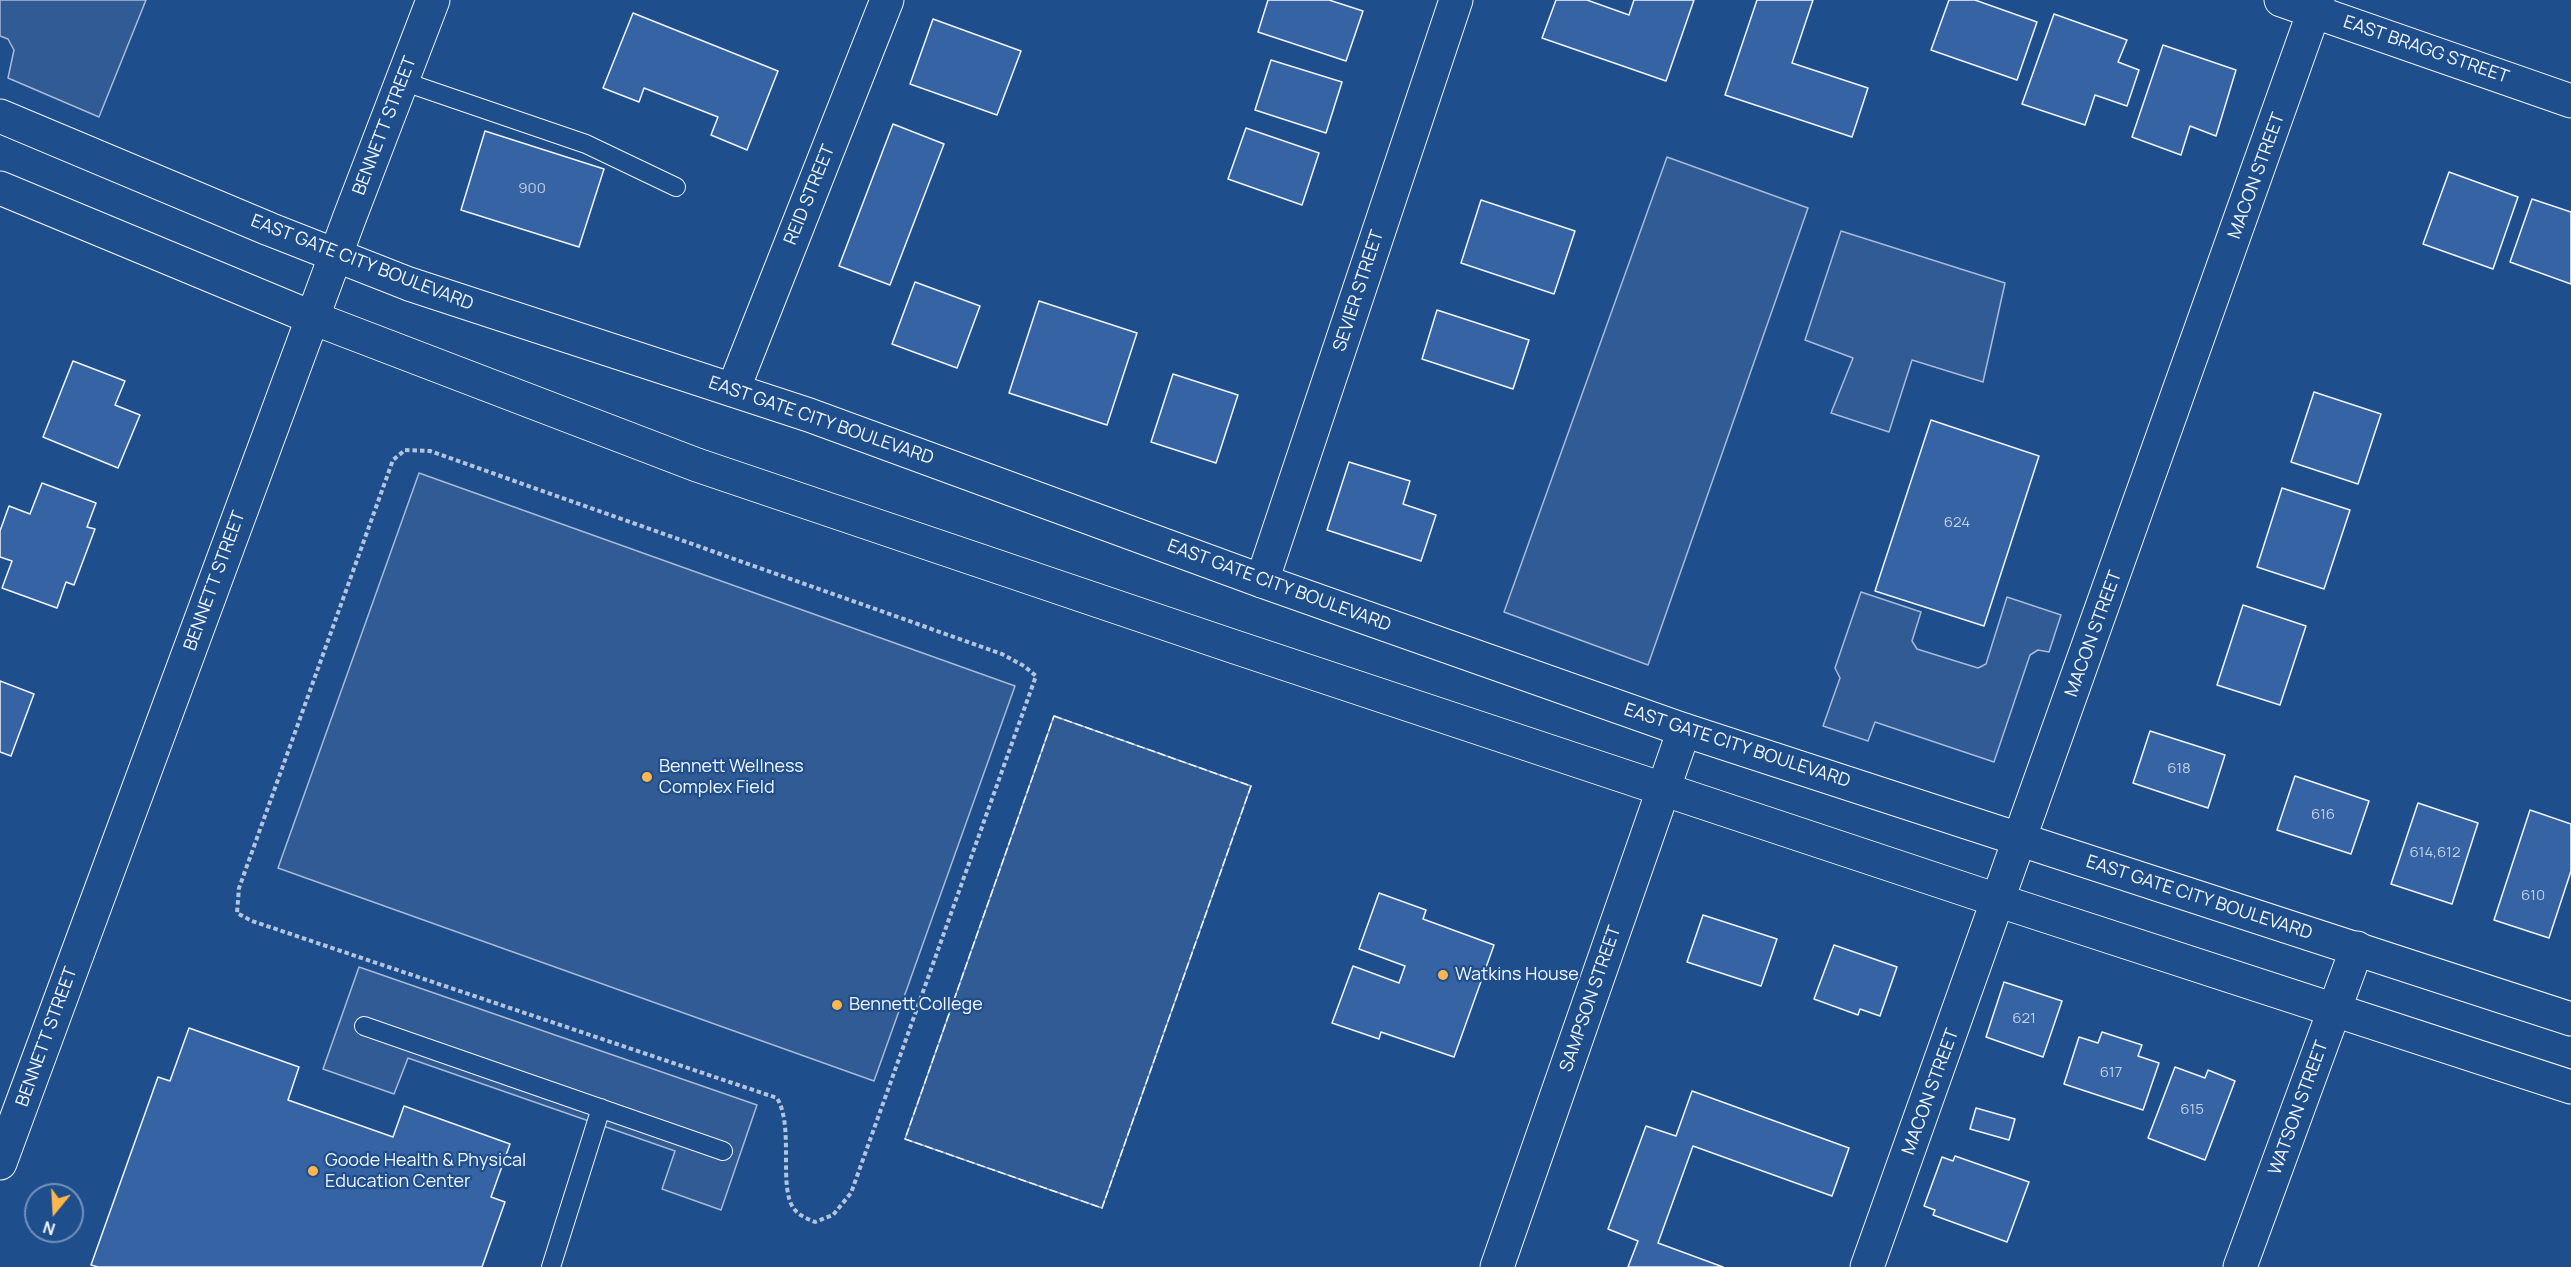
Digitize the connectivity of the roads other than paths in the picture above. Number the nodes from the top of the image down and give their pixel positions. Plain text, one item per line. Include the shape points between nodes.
1 (433, 0) edge
2 (887, 0) edge
3 (1456, 0) edge
4 (2281, 0) edge
5 (2317, 6) edge
6 (402, 81) junction
7 (2571, 100) edge
8 (0, 116) edge
9 (676, 187) dead end
10 (0, 188) edge
11 (336, 256) junction
12 (313, 318) junction
13 (733, 390) junction
14 (1262, 581) junction
15 (1684, 730) junction
16 (1665, 789) junction
17 (2020, 841) junction
18 (2000, 901) junction
19 (2357, 948) junction
20 (2336, 1008) junction
21 (2571, 1019) edge
22 (364, 1026) dead end
23 (2571, 1087) edge
24 (601, 1108) junction
25 (723, 1151) dead end
26 (0, 1163) edge
27 (552, 1267) edge
28 (1497, 1267) edge
29 (1868, 1267) edge
30 (2240, 1267) edge

1 - 6 main road, BENNETT STREET
2 - 13 main road, REID STREET
3 - 14 main road, SEVIER STREET
4 - 5 main road, EAST BRAGG STREET
5 - 7 main road, EAST BRAGG STREET
5 - 17 main road, MACON STREET
6 - 9 lane via 586,144
6 - 11 main road, BENNETT STREET
8 - 11 main road, EAST GATE CITY BOULEVARD
10 - 12 main road
11 - 12 main road, BENNETT STREET
11 - 13 main road, EAST GATE CITY BOULEVARD via 409,284
12 - 16 main road via 697,465
12 - 26 main road, BENNETT STREET
13 - 14 main road, EAST GATE CITY BOULEVARD
14 - 15 main road, EAST GATE CITY BOULEVARD
15 - 16 main road, SAMPSON STREET
15 - 17 main road, EAST GATE CITY BOULEVARD
16 - 18 main road
16 - 28 main road, SAMPSON STREET
17 - 18 main road, MACON STREET
17 - 19 main road, EAST GATE CITY BOULEVARD
18 - 20 main road
18 - 29 main road, MACON STREET
19 - 20 main road, WATSON STREET
19 - 21 main road, EAST GATE CITY BOULEVARD
20 - 23 main road
20 - 30 main road, WATSON STREET
22 - 24 lane
24 - 25 lane
24 - 27 lane

